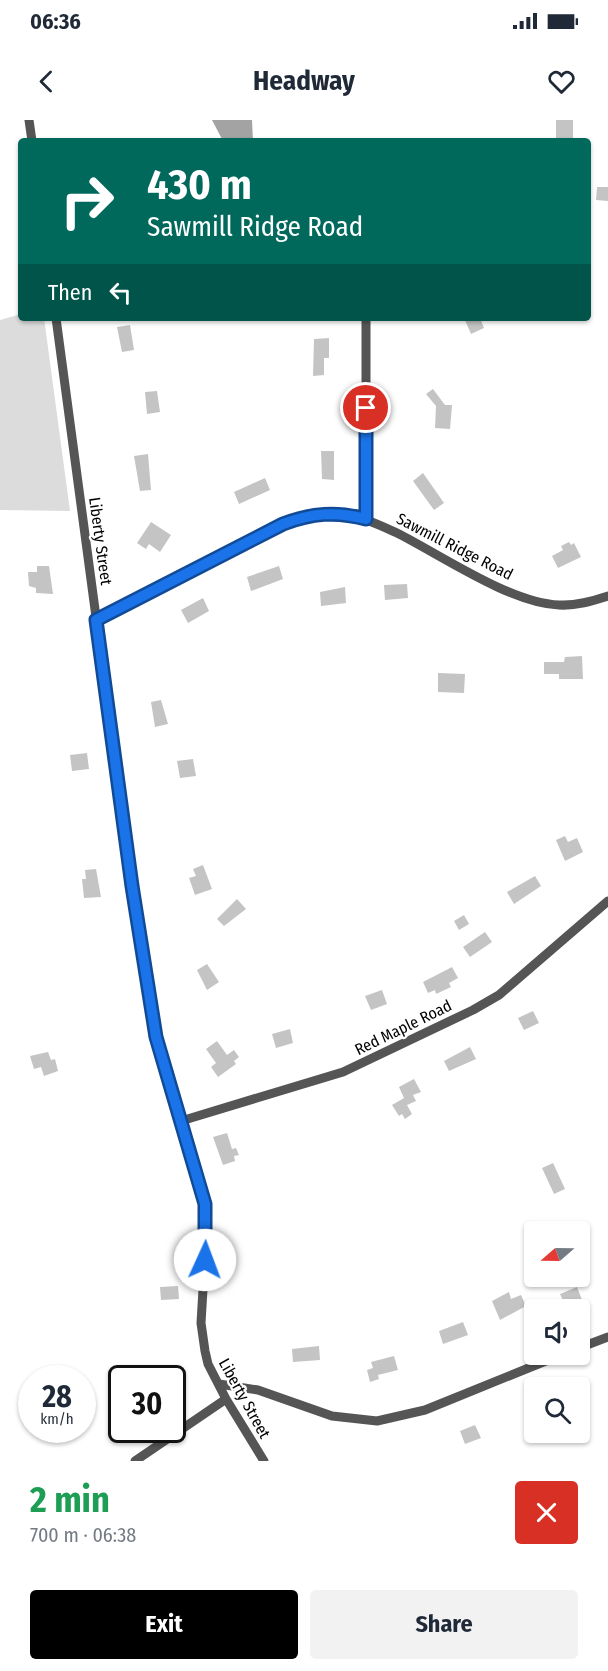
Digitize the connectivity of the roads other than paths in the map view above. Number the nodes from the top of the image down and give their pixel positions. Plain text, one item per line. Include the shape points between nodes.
1 (29, 120) edge
2 (32, 138) edge
3 (56, 321) edge
4 (366, 321) edge
5 (366, 519) junction
6 (608, 596) edge
7 (96, 620) junction
8 (608, 901) edge
9 (181, 1122) junction
10 (608, 1336) edge
11 (590, 1343) edge
12 (536, 1365) edge
13 (219, 1384) junction
14 (226, 1399) junction
15 (135, 1461) edge
16 (264, 1461) edge

1 - 2 street
3 - 7 street, Liberty Street
4 - 5 street
5 - 6 street, Sawmill Ridge Road via 468,573 529,599 557,605
5 - 7 street, Sawmill Ridge Road via 334,512 283,524
7 - 9 street, Liberty Street via 156,1037
8 - 9 street, Red Maple Road via 499,995 473,1010 343,1072
9 - 13 street, Liberty Street via 205,1204 202,1338 208,1364
10 - 11 street
12 - 13 street via 392,1420 332,1416 258,1390
13 - 14 street, Liberty Street
14 - 15 street
14 - 16 street, Liberty Street

